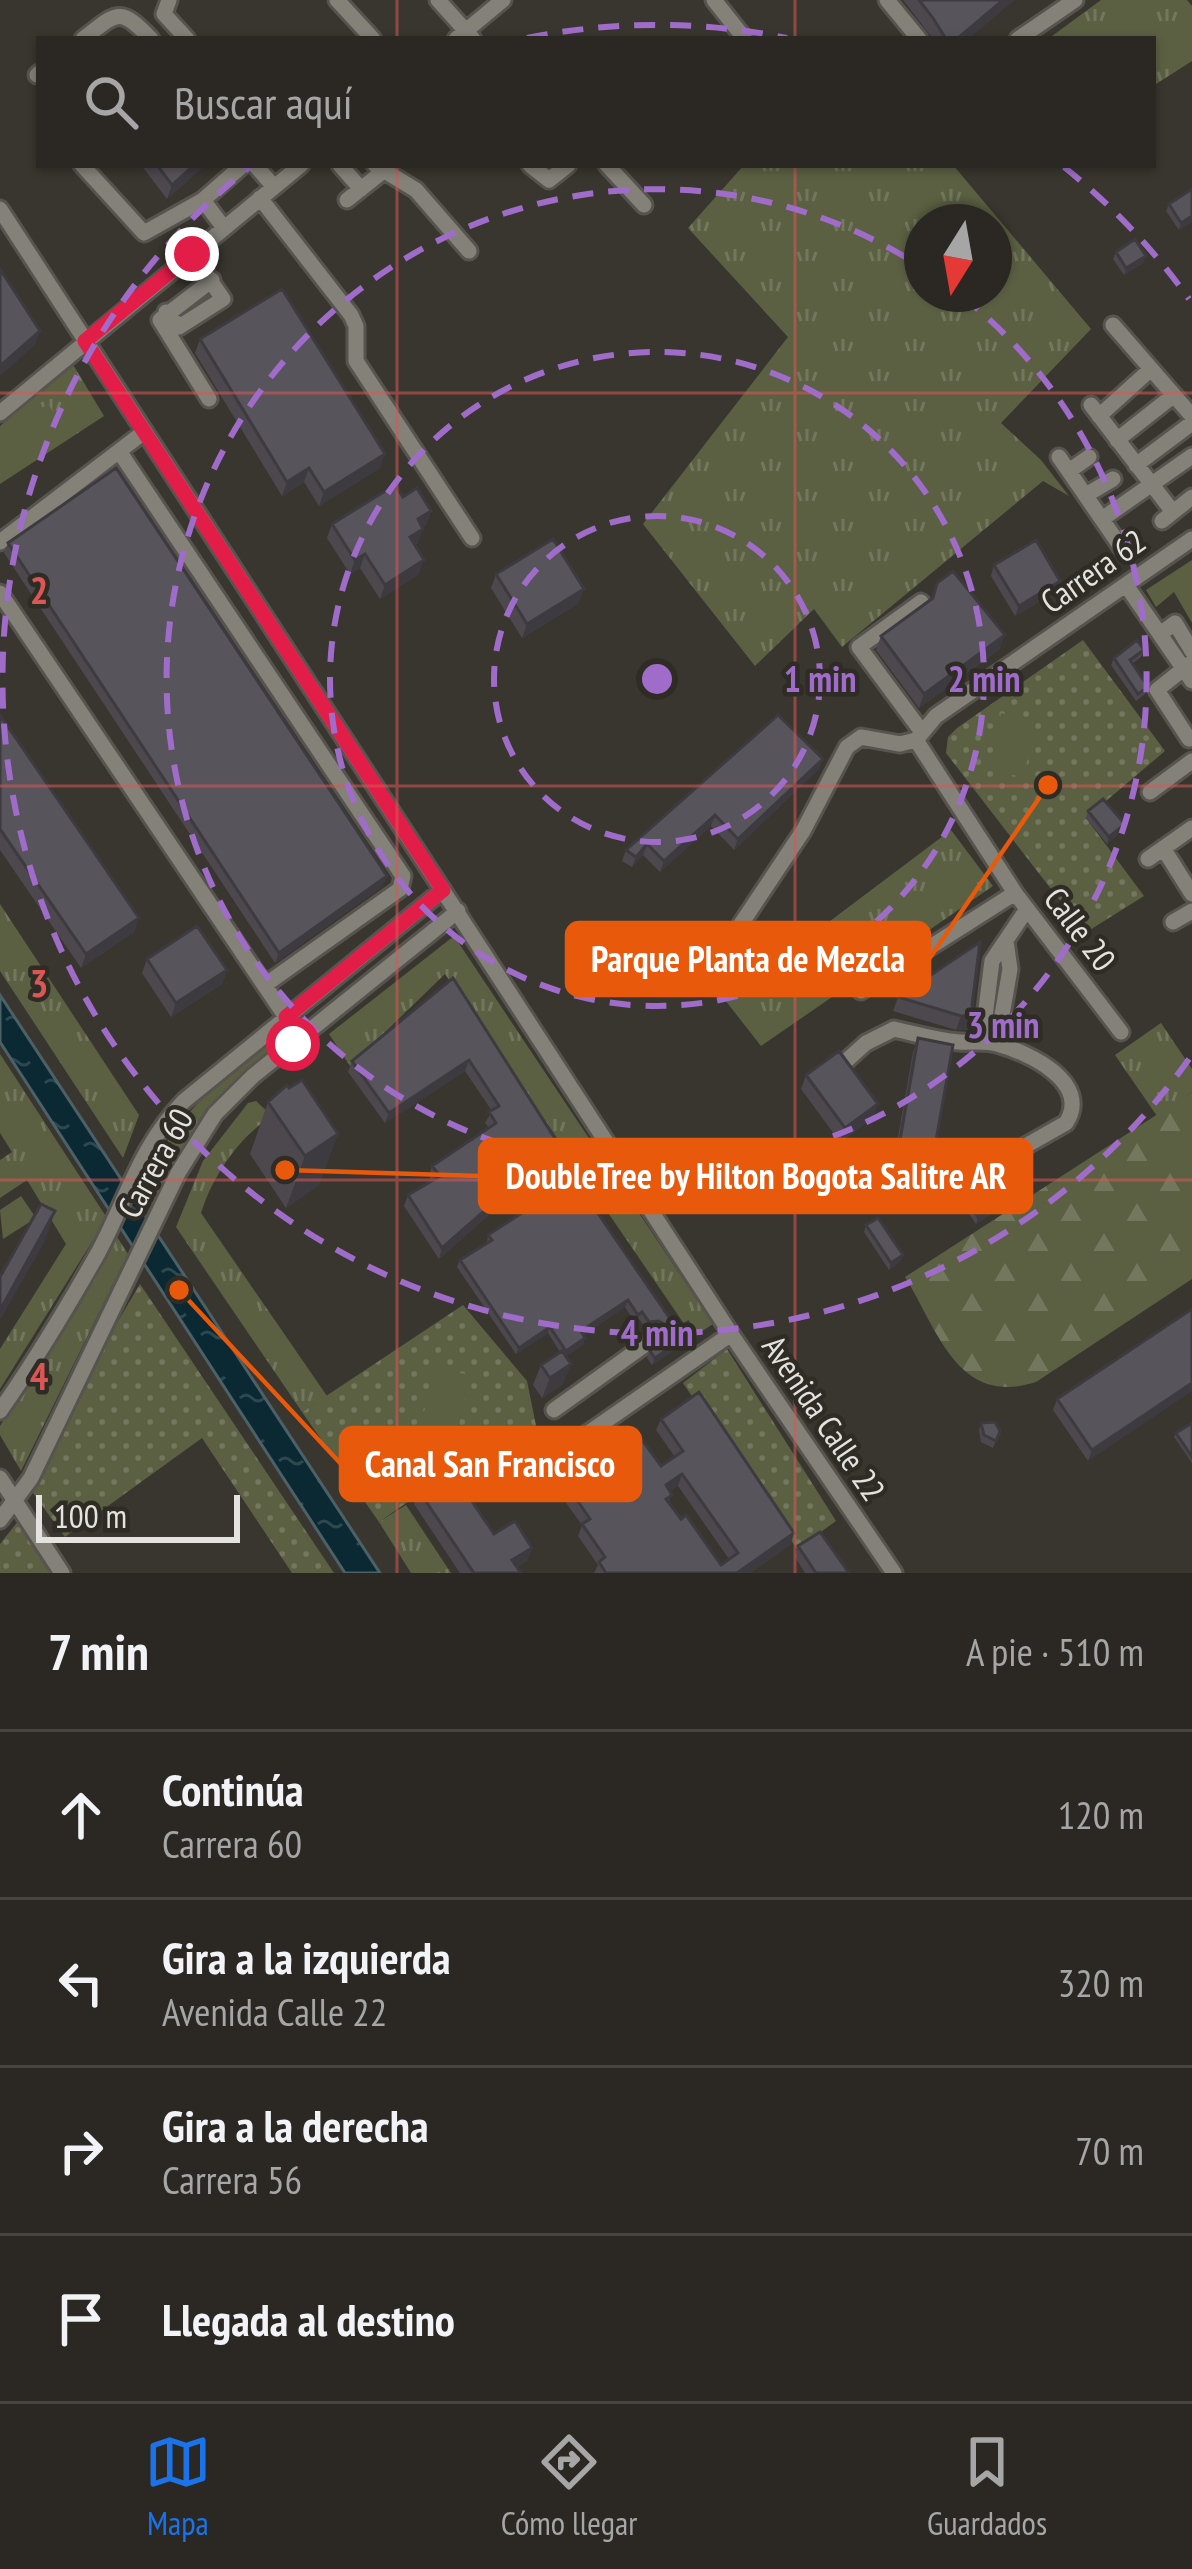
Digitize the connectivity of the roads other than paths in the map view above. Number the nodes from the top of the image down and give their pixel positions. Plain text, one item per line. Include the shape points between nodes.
1 (169, 0) edge
2 (337, 0) edge
3 (438, 0) edge
4 (503, 0) edge
5 (714, 0) edge
6 (887, 0) edge
7 (1075, 0) edge
8 (87, 36) edge
9 (148, 36) edge
10 (184, 36) edge
11 (370, 36) edge
12 (465, 36) edge
13 (743, 36) edge
14 (917, 36) edge
15 (1022, 36) edge
16 (85, 168) edge
17 (240, 168) edge
18 (255, 168) edge
19 (297, 168) edge
20 (343, 168) edge
21 (534, 168) edge
22 (564, 168) edge
23 (610, 168) edge
24 (378, 169) edge
25 (226, 182) junction
26 (361, 189) junction
27 (260, 198) junction
28 (203, 200) junction
29 (347, 200) dead end
30 (644, 205) dead end
31 (0, 209) edge
32 (224, 228) junction
33 (469, 251) dead end
34 (192, 254) junction
35 (1113, 325) dead end
36 (85, 341) junction
37 (1151, 369) junction
38 (1174, 395) junction
39 (209, 399) dead end
40 (0, 412) edge
41 (1192, 420) edge
42 (144, 432) junction
43 (1118, 440) junction
44 (119, 451) junction
45 (1192, 456) edge
46 (1089, 457) dead end
47 (1136, 464) junction
48 (1113, 479) dead end
49 (1151, 484) junction
50 (1086, 496) junction
51 (1192, 497) edge
52 (1102, 519) junction
53 (472, 538) dead end
54 (1192, 539) edge
55 (0, 542) edge
56 (1121, 548) dead end
57 (1126, 585) junction
58 (0, 593) edge
59 (921, 602) edge
60 (1160, 634) junction
61 (1192, 650) edge
62 (1189, 671) edge
63 (919, 736) junction
64 (1189, 739) dead end
65 (1192, 761) edge
66 (1150, 792) dead end
67 (1192, 828) edge
68 (1163, 848) junction
69 (1148, 859) dead end
70 (443, 890) junction
71 (1015, 893) junction
72 (1192, 894) edge
73 (1027, 909) junction
74 (458, 911) junction
75 (1192, 911) edge
76 (1173, 922) dead end
77 (741, 924) dead end
78 (265, 985) junction
79 (862, 991) dead end
80 (286, 1017) junction
81 (1121, 1032) dead end
82 (300, 1038) junction
83 (990, 1043) junction
84 (846, 1061) edge
85 (867, 1164) dead end
86 (730, 1334) junction
87 (653, 1339) dead end
88 (554, 1410) dead end
89 (0, 1411) edge
90 (525, 1477) dead end
91 (0, 1478) edge
92 (15, 1502) junction
93 (0, 1520) edge
94 (62, 1573) edge
95 (894, 1573) edge

1 - 10 street via 164,14
2 - 11 street
3 - 12 street
4 - 12 street
5 - 13 street
6 - 14 street
7 - 15 street
8 - 9 street via 122,14
16 - 28 street via 141,233
17 - 25 street
18 - 27 street
19 - 27 street
20 - 26 street
21 - 22 street via 549,180
23 - 30 street
24 - 26 street
24 - 33 street via 416,190
25 - 27 street
25 - 28 street
26 - 29 street
27 - 32 street
27 - 53 street via 353,319 355,358
28 - 32 street
31 - 36 street, Avenida Calle 22
32 - 34 street
34 - 36 street
34 - 39 street via 212,280 160,322
35 - 37 street
36 - 40 street
36 - 42 street, Avenida Calle 22
37 - 38 street
37 - 43 street via 1095,411
38 - 41 street
38 - 43 street
41 - 47 street
42 - 44 street
42 - 70 street, Avenida Calle 22
43 - 47 street
44 - 55 street
44 - 78 street via 404,876 400,889
45 - 49 street
46 - 50 street via 1064,464
47 - 49 street
48 - 50 street
49 - 51 street via 1167,516
49 - 52 street
50 - 52 street
52 - 56 street
54 - 57 street, Carrera 62
57 - 60 street
57 - 63 street, Carrera 62 via 936,716
58 - 78 street
59 - 63 street, Calle 20 via 859,647
60 - 61 street via 1175,623
60 - 62 street
62 - 64 street via 1156,690
63 - 71 street, Calle 20
63 - 77 street via 900,744 861,737 847,747
65 - 66 street
67 - 68 street
68 - 69 street
68 - 72 street
70 - 74 street, Avenida Calle 22
70 - 80 street, Carrera 60
71 - 73 street, Calle 20
71 - 79 street
73 - 81 street, Calle 20
73 - 83 street via 1006,941 1010,969
74 - 82 street, Carrera 60
74 - 86 street, Avenida Calle 22
75 - 76 street
78 - 80 street
80 - 82 street
80 - 89 street, Carrera 60 via 150,1139 98,1252
82 - 92 street, Carrera 60 via 214,1114 195,1142
83 - 84 street via 894,1029
83 - 85 street via 1057,1074 1074,1100 1066,1123 962,1183
86 - 90 street via 675,1360
86 - 95 street, Avenida Calle 22
87 - 88 street
91 - 92 street
92 - 93 street, Carrera 60
92 - 94 street

